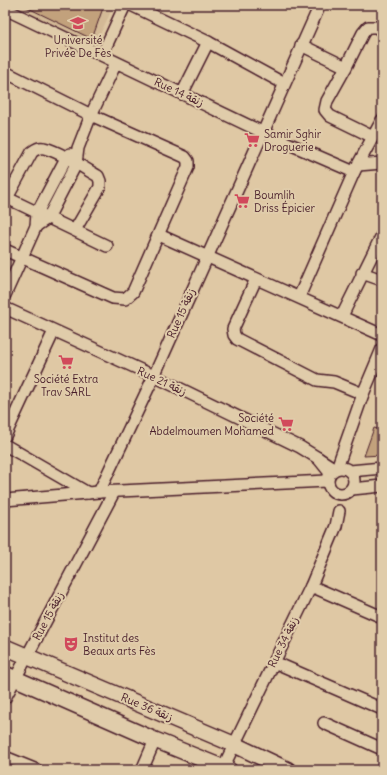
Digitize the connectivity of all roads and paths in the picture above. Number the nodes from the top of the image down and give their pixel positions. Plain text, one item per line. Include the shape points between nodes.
1 (125, 5) edge
2 (130, 5) edge
3 (316, 6) edge
4 (5, 10) edge
5 (382, 31) edge
6 (208, 42) junction
7 (301, 45) junction
8 (102, 55) junction
9 (116, 62) junction
10 (346, 67) junction
11 (5, 72) edge
12 (283, 83) junction
13 (182, 94) junction
14 (91, 115) junction
15 (382, 120) edge
16 (262, 132) junction
17 (373, 137) junction
18 (78, 148) junction
19 (66, 158) junction
20 (382, 163) edge
21 (76, 164) junction
22 (356, 169) junction
23 (6, 198) edge
24 (37, 213) junction
25 (48, 218) junction
26 (36, 226) junction
27 (75, 230) junction
28 (159, 235) junction
29 (382, 235) edge
30 (107, 246) dead end
31 (5, 250) edge
32 (206, 257) junction
33 (22, 258) junction
34 (362, 273) junction
35 (256, 279) junction
36 (382, 280) edge
37 (5, 295) edge
38 (299, 297) junction
39 (5, 308) edge
40 (342, 316) junction
41 (54, 331) junction
42 (382, 335) edge
43 (382, 349) edge
44 (154, 376) junction
45 (363, 394) junction
46 (5, 436) edge
47 (5, 445) edge
48 (382, 468) edge
49 (350, 471) junction
50 (332, 473) junction
51 (382, 486) edge
52 (114, 492) junction
53 (343, 492) junction
54 (94, 493) junction
55 (5, 500) edge
56 (311, 586) junction
57 (382, 617) edge
58 (5, 646) edge
59 (27, 656) junction
60 (274, 662) junction
61 (10, 676) edge
62 (5, 698) edge
63 (382, 709) edge
64 (324, 723) dead end
65 (155, 740) junction
66 (233, 744) junction
67 (382, 749) edge
68 (5, 757) edge
69 (225, 769) edge
70 (37, 770) edge
71 (142, 770) edge
72 (288, 770) edge

1 - 8 street
2 - 6 street
3 - 7 street, Rue 15 زنقة
4 - 8 street, Rue 14 زنقة
5 - 10 street via 368,27
6 - 12 street
6 - 13 street
7 - 10 street
7 - 12 street, Rue 15 زنقة
8 - 9 street, Rue 14 زنقة
9 - 13 street, Rue 14 زنقة
9 - 14 street
10 - 17 street via 326,101 326,110 330,116
11 - 14 street
12 - 16 street, Rue 15 زنقة
13 - 16 street, Rue 14 زنقة
14 - 18 street
14 - 28 street via 185,157 188,161 188,167
15 - 17 street
16 - 22 street, Rue 14 زنقة
16 - 32 street, Rue 15 زنقة
17 - 22 street
18 - 19 street
18 - 21 street
19 - 21 street
19 - 23 street via 37,148 32,152
19 - 24 street
20 - 22 street, Rue 14 زنقة
21 - 25 street
21 - 27 street via 98,176 100,187
22 - 38 street
23 - 24 street
24 - 25 street
24 - 26 street
25 - 26 street
25 - 27 street
26 - 33 street
27 - 30 street
28 - 32 street
28 - 33 street via 133,292 125,299 113,298
29 - 34 street
31 - 33 street
32 - 35 street
32 - 44 street, Rue 15 زنقة
33 - 37 street
34 - 36 street
34 - 40 street
35 - 38 street
35 - 45 street via 235,322 233,329 237,339 317,380 334,382
38 - 40 street
39 - 41 street, Rue 21 زنقة
40 - 42 street
41 - 44 street, Rue 21 زنقة
41 - 46 street
43 - 45 street
44 - 50 street, Rue 21 زنقة via 300,447 318,458
44 - 54 street, Rue 15 زنقة
45 - 50 street
47 - 54 street
48 - 49 street
49 - 50 street via 342,468
49 - 53 street via 354,479
50 - 52 street
50 - 53 street
51 - 53 street
52 - 54 street
52 - 59 street, Rue 15 زنقة
53 - 56 street, Rue 34 زنقة via 336,526
54 - 55 street
56 - 57 street
56 - 60 street, Rue 34 زنقة
58 - 59 street, Rue 36 زنقة
59 - 61 street, Rue 15 زنقة
59 - 66 street, Rue 36 زنقة
60 - 63 street
60 - 66 street, Rue 34 زنقة
61 - 62 street, Rue 15 زنقة
61 - 65 street
64 - 67 street
65 - 69 street
65 - 71 street
66 - 69 street, Rue 34 زنقة
66 - 72 street, Rue 36 زنقة
68 - 70 street

